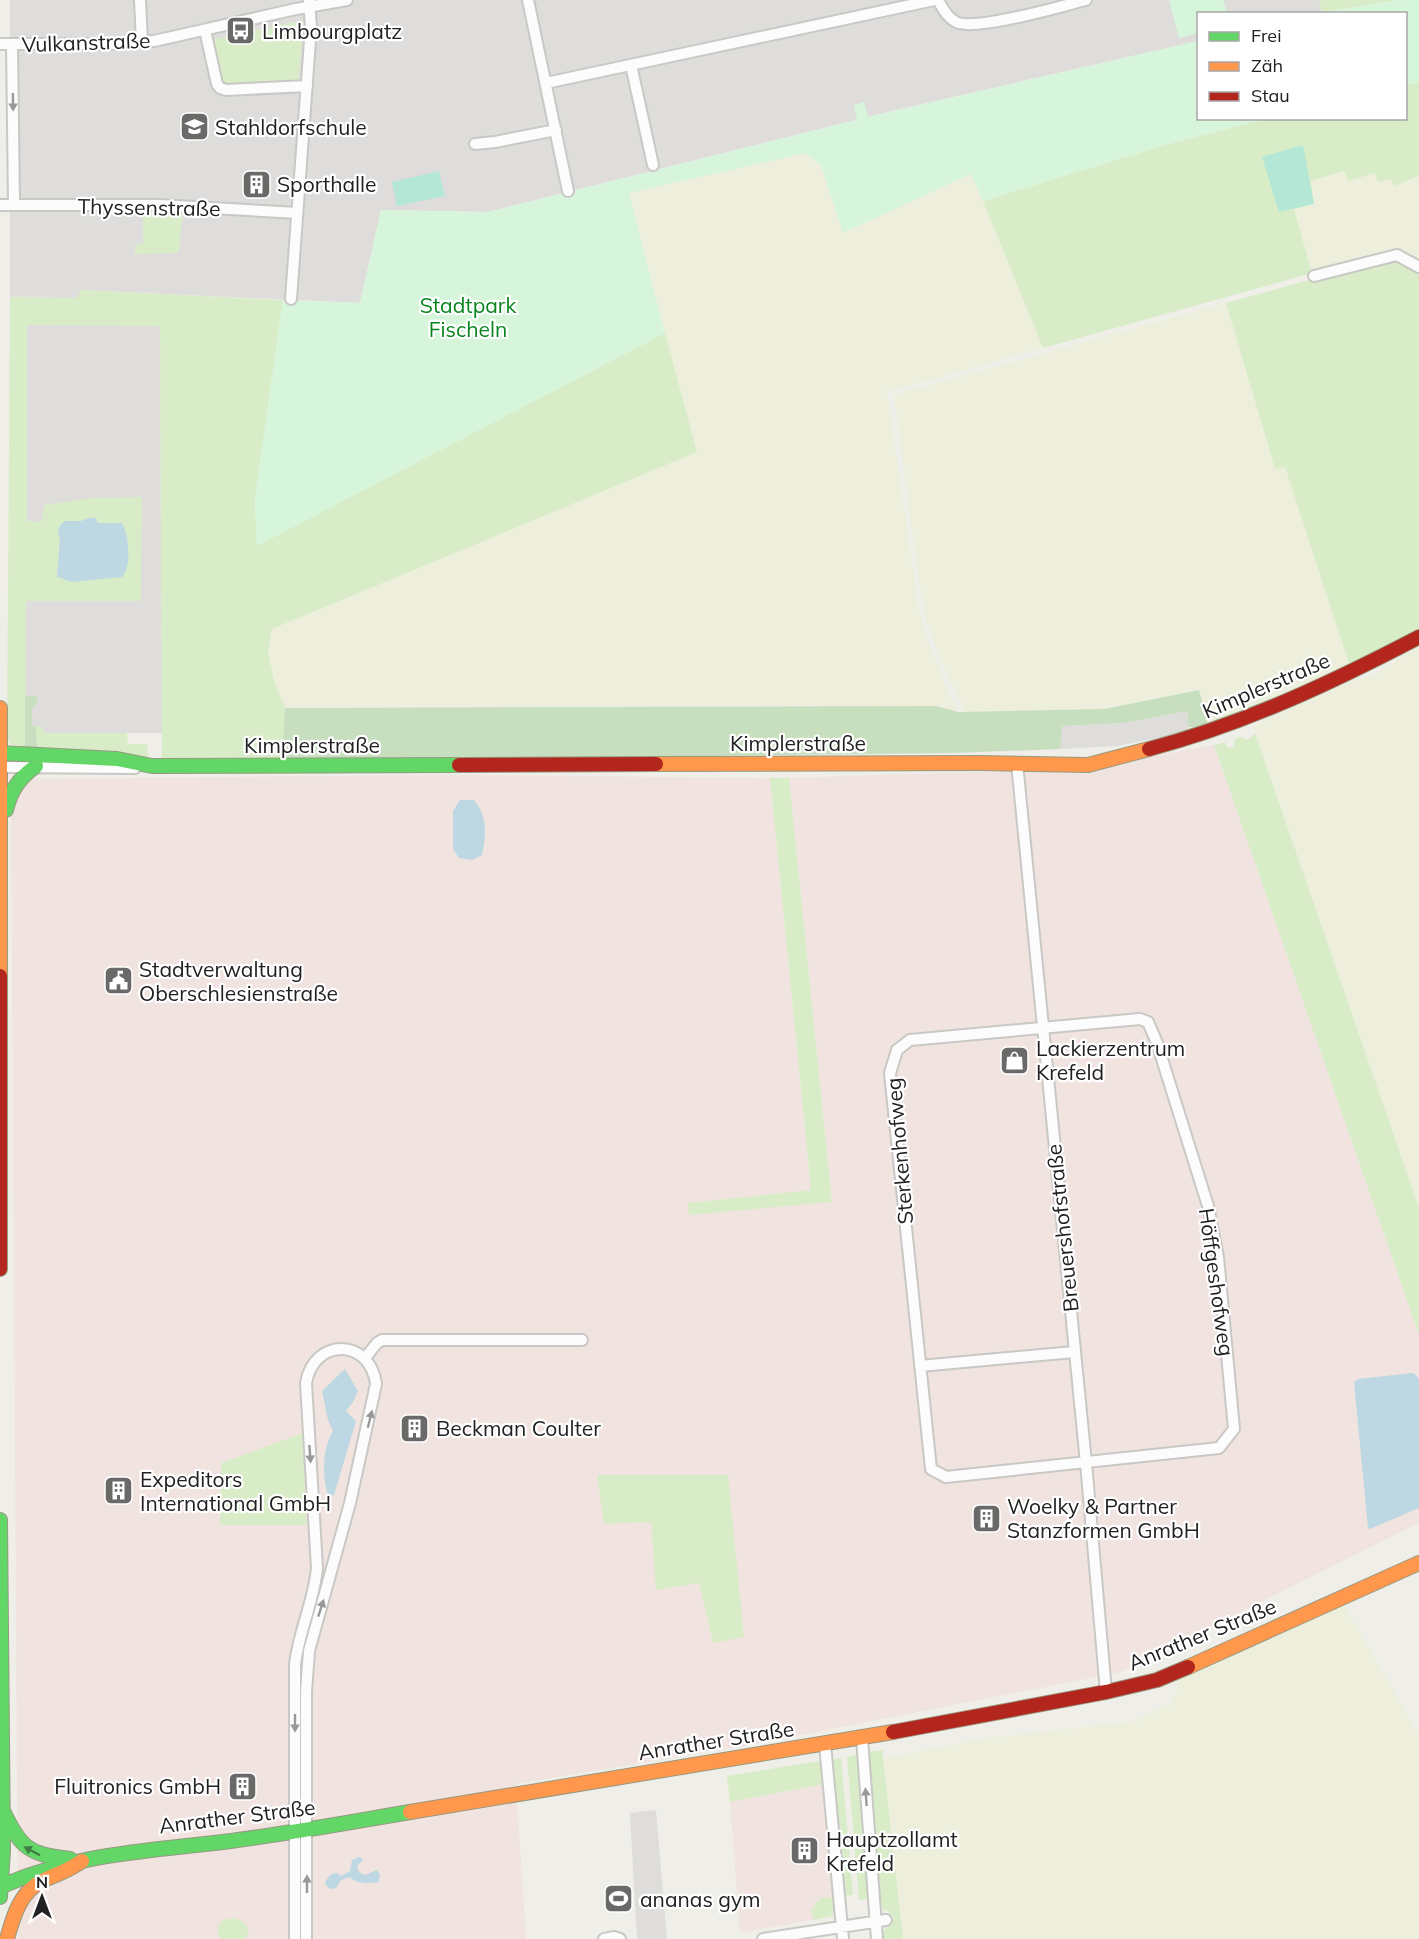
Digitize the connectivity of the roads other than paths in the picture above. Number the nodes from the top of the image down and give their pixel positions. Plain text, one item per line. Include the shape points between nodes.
1 (140, 0) edge
2 (347, 0) edge
3 (528, 0) edge
4 (936, 0) edge
5 (1086, 0) edge
6 (309, 3) edge
7 (205, 30) junction
8 (142, 42) junction
9 (0, 44) edge
10 (12, 44) junction
11 (631, 65) junction
12 (546, 83) junction
13 (307, 86) junction
14 (556, 130) junction
15 (475, 144) dead end
16 (652, 165) dead end
17 (568, 191) dead end
18 (0, 206) edge
19 (14, 206) junction
20 (297, 213) junction
21 (1419, 267) edge
22 (1314, 276) dead end
23 (291, 298) dead end
24 (1419, 636) edge
25 (0, 708) edge
26 (0, 753) edge
27 (1017, 763) junction
28 (36, 766) junction
29 (152, 766) junction
30 (0, 767) edge
31 (0, 831) edge
32 (1042, 1028) junction
33 (0, 1269) edge
34 (582, 1340) dead end
35 (1074, 1352) junction
36 (365, 1358) junction
37 (920, 1366) junction
38 (1086, 1463) junction
39 (0, 1520) edge
40 (1419, 1563) edge
41 (301, 1664) junction
42 (1106, 1692) junction
43 (862, 1738) junction
44 (825, 1744) junction
45 (3, 1811) junction
46 (301, 1830) junction
47 (82, 1860) junction
48 (0, 1891) edge
49 (881, 1922) junction
50 (842, 1926) junction
51 (7, 1939) edge
52 (295, 1939) edge
53 (306, 1939) edge
54 (604, 1939) edge
55 (620, 1939) edge
56 (763, 1939) edge
57 (843, 1939) edge
58 (877, 1939) edge

1 - 8 street
2 - 6 street, Vulkanstraße
3 - 12 street
4 - 5 street via 945,14 965,25
4 - 11 street
6 - 7 street, Vulkanstraße
6 - 13 street
7 - 8 street, Vulkanstraße
7 - 13 street via 220,88
8 - 10 street, Vulkanstraße
9 - 10 street, Vulkanstraße
10 -> 19 street
11 - 12 street
11 - 16 street
12 - 14 street
13 - 20 street
14 - 15 street
14 - 17 street
18 - 19 street, Thyssenstraße
19 - 20 street, Thyssenstraße via 160,205
20 - 23 street
21 - 22 street via 1397,255
24 - 27 main road, Kimplerstraße via 1309,691 1188,739 1088,765
25 - 26 main road
26 - 29 main road, Kimplerstraße via 117,759
26 - 30 main road
27 - 29 main road, Kimplerstraße
27 - 32 street, Breuershofstraße
28 - 29 street, Kimplerstraße
28 - 30 street, Kimplerstraße
28 - 31 main road via 13,787
30 - 31 main road
31 - 33 main road
32 - 35 street, Breuershofstraße
32 - 37 street, Sterkenhofweg via 910,1040 897,1050 890,1073
32 - 38 street, Höffgeshofweg via 1140,1019 1148,1022 1192,1150 1218,1257 1234,1429 1219,1448
34 - 36 street via 382,1340
35 - 37 street
35 - 38 street, Breuershofstraße
41 -> 36 street via 338,1551 374,1401 375,1374
36 -> 41 street via 354,1351 336,1350 320,1356 308,1372 306,1400 318,1568 300,1633
37 - 38 street, Sterkenhofweg via 931,1469 946,1477
38 - 42 street, Breuershofstraße
39 - 45 main road
40 - 42 main road, Anrather Straße via 1157,1680
41 - 46 street
42 - 43 main road, Anrather Straße
43 - 44 main road, Anrather Straße
49 -> 43 street
44 - 46 main road, Anrather Straße
44 - 50 street
47 -> 45 main road via 34,1853 15,1838
45 - 48 main road
46 - 47 main road, Anrather Straße
46 - 52 street
53 -> 46 street
47 - 48 main road, Anrather Straße via 35,1872
47 - 51 main road via 66,1872 40,1881 28,1892 16,1908
49 - 50 street
49 - 58 street
50 - 56 street
50 - 57 street
54 - 55 street

